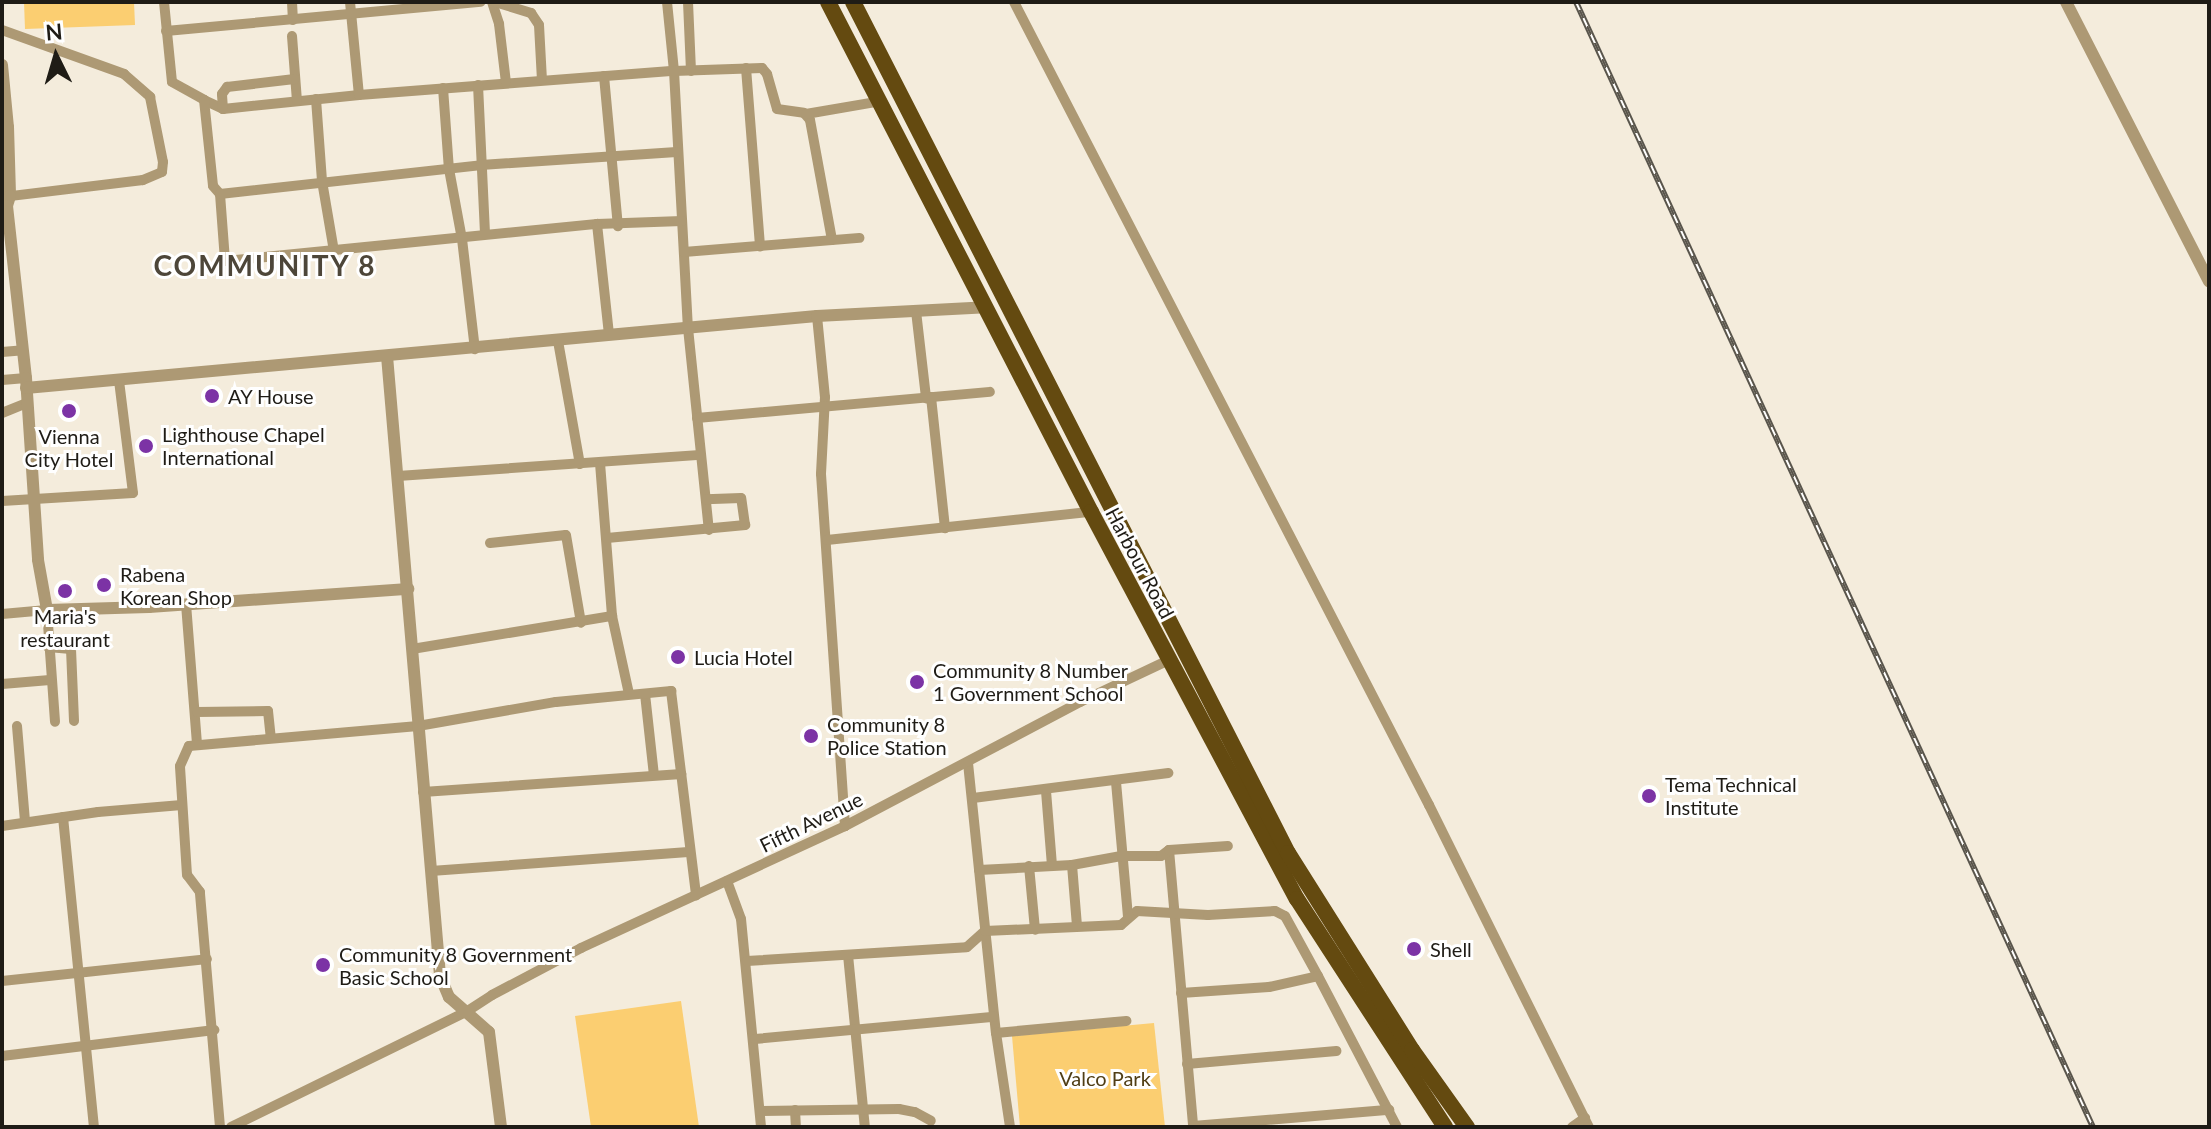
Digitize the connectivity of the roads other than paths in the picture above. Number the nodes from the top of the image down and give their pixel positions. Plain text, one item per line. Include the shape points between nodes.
1 (164, 2) edge
2 (292, 2) edge
3 (350, 2) edge
4 (481, 2) edge
5 (493, 2) edge
6 (667, 2) edge
7 (688, 2) edge
8 (828, 2) edge
9 (853, 2) edge
10 (1014, 2) edge
11 (2066, 2) edge
12 (435, 4) edge
13 (351, 15) junction
14 (293, 20) junction
15 (2, 30) edge
16 (166, 31) junction
17 (292, 36) dead end
18 (2, 65) edge
19 (746, 68) junction
20 (674, 71) junction
21 (691, 71) junction
22 (604, 76) junction
23 (295, 79) junction
24 (542, 80) junction
25 (506, 83) junction
26 (478, 85) junction
27 (443, 88) junction
28 (359, 95) junction
29 (316, 99) junction
30 (204, 100) junction
31 (297, 101) junction
32 (881, 101) junction
33 (223, 109) junction
34 (806, 114) junction
35 (5, 127) edge
36 (677, 152) junction
37 (611, 155) junction
38 (481, 165) junction
39 (449, 169) junction
40 (322, 181) junction
41 (220, 194) junction
42 (7, 203) edge
43 (682, 221) junction
44 (597, 224) junction
45 (618, 226) junction
46 (485, 234) junction
47 (859, 238) dead end
48 (462, 239) junction
49 (832, 240) junction
50 (760, 246) junction
51 (334, 251) junction
52 (684, 252) junction
53 (8, 274) edge
54 (2209, 282) edge
55 (986, 307) junction
56 (916, 311) junction
57 (817, 316) junction
58 (688, 328) junction
59 (609, 334) junction
60 (558, 341) junction
61 (475, 349) junction
62 (23, 350) junction
63 (2, 352) edge
64 (387, 356) junction
65 (2, 380) edge
66 (119, 380) junction
67 (26, 383) junction
68 (990, 392) dead end
69 (928, 397) junction
70 (27, 403) junction
71 (824, 407) junction
72 (2, 413) edge
73 (697, 418) junction
74 (700, 455) junction
75 (600, 463) junction
76 (580, 464) junction
77 (398, 476) junction
78 (33, 499) junction
79 (706, 499) junction
80 (2, 501) edge
81 (1091, 512) junction
82 (945, 528) junction
83 (709, 530) junction
84 (607, 538) junction
85 (827, 540) junction
86 (490, 543) dead end
87 (408, 589) junction
88 (186, 604) junction
89 (47, 610) junction
90 (2, 614) edge
91 (612, 616) junction
92 (581, 623) junction
93 (48, 647) junction
94 (412, 649) junction
95 (1169, 660) junction
96 (50, 680) junction
97 (2, 684) edge
98 (629, 694) junction
99 (645, 694) junction
100 (197, 712) junction
101 (74, 721) dead end
102 (55, 722) dead end
103 (17, 726) dead end
104 (418, 726) junction
105 (271, 738) junction
106 (197, 743) junction
107 (968, 763) junction
108 (1168, 773) dead end
109 (681, 774) junction
110 (654, 775) junction
111 (1116, 782) junction
112 (1046, 791) junction
113 (423, 792) junction
114 (973, 798) junction
115 (182, 805) junction
116 (63, 817) junction
117 (25, 822) junction
118 (2, 826) edge
119 (845, 826) junction
120 (1228, 846) dead end
121 (1169, 850) junction
122 (688, 852) junction
123 (1121, 856) junction
124 (1052, 865) junction
125 (1072, 865) junction
126 (1029, 866) junction
127 (979, 870) junction
128 (431, 871) junction
129 (727, 881) junction
130 (696, 895) junction
131 (1174, 913) junction
132 (1128, 917) junction
133 (1077, 926) junction
134 (1035, 930) junction
135 (985, 931) junction
136 (848, 955) junction
137 (207, 959) junction
138 (747, 961) junction
139 (79, 975) junction
140 (1318, 976) junction
141 (2, 981) edge
142 (1181, 993) junction
143 (466, 1012) junction
144 (994, 1017) junction
145 (1126, 1021) dead end
146 (857, 1028) junction
147 (214, 1030) junction
148 (996, 1033) junction
149 (755, 1039) junction
150 (86, 1047) junction
151 (1336, 1051) dead end
152 (2, 1056) edge
153 (1187, 1064) junction
154 (863, 1108) junction
155 (795, 1110) junction
156 (1389, 1110) junction
157 (760, 1111) junction
158 (931, 1121) dead end
159 (1587, 1123) edge
160 (1193, 1126) edge
161 (94, 1127) edge
162 (220, 1127) edge
163 (231, 1127) edge
164 (501, 1127) edge
165 (761, 1127) edge
166 (796, 1127) edge
167 (865, 1127) edge
168 (1010, 1127) edge
169 (1397, 1127) edge
170 (1445, 1127) edge
171 (1467, 1127) edge
172 (1572, 1127) edge

1 - 16 street
2 - 14 street
3 - 13 street
4 - 12 street
5 - 24 street via 531,13 539,25
5 - 25 street
6 - 20 street
7 - 21 street
8 - 32 highway, Harbour Road
9 - 171 highway, Harbour Road via 1288,853
10 - 159 street via 1429,805
11 - 54 street
12 - 13 street
13 - 14 street
13 - 28 street
14 - 16 street
15 - 42 street via 124,74 150,97 163,162 162,172 143,180
16 - 30 street via 172,82
17 - 23 street
18 - 35 street
19 - 21 street
19 - 34 street via 766,70 777,109
19 - 50 street
20 - 21 street
20 - 22 street
20 - 36 street
22 - 24 street
22 - 37 street
23 - 31 street
23 - 33 street via 227,87
24 - 25 street
25 - 26 street
26 - 27 street
26 - 38 street
27 - 28 street
27 - 39 street
28 - 29 street
29 - 31 street
29 - 40 street
30 - 33 street
30 - 41 street via 213,186
31 - 33 street
32 - 34 street
32 - 55 highway, Harbour Road
34 - 49 street
35 - 42 street
36 - 37 street
36 - 43 street
37 - 38 street
37 - 45 street
38 - 39 street
38 - 46 street
39 - 40 street
39 - 48 street
40 - 41 street
40 - 51 street
41 - 51 street via 225,261
42 - 53 street
43 - 45 street
43 - 52 street
44 - 45 street
44 - 46 street
44 - 59 street
46 - 48 street
47 - 49 street
48 - 51 street
48 - 61 street
49 - 50 street
50 - 52 street
52 - 58 street
53 - 62 street
55 - 56 street
55 - 81 highway, Harbour Road
56 - 57 street
56 - 69 street
57 - 58 street
57 - 71 street
58 - 59 street
58 - 73 street
59 - 60 street
60 - 61 street
60 - 76 street
61 - 64 street
62 - 63 street
62 - 67 street
64 - 66 street
64 - 77 street
65 - 67 street
66 - 67 street
66 - 78 street via 133,493
67 - 70 street
68 - 69 street
69 - 71 street
69 - 82 street
70 - 72 street
70 - 78 street
71 - 73 street
71 - 85 street via 821,474
73 - 74 street
74 - 75 street
74 - 79 street
75 - 76 street
75 - 84 street
76 - 77 street
77 - 87 street
78 - 80 street
78 - 89 street
79 - 83 street
79 - 83 street via 741,498 746,523 743,528
81 - 82 street
81 - 95 highway, Harbour Road
82 - 85 street
83 - 84 street
84 - 91 street
85 - 119 street
86 - 92 street via 566,535
87 - 88 street
87 - 94 street
88 - 89 street
88 - 100 street
89 - 90 street
89 - 93 street
91 - 92 street
91 - 98 street
92 - 94 street
93 - 96 street
93 - 101 street via 71,649
94 - 104 street
95 - 107 street, Fifth Avenue
95 - 170 highway, Harbour Road via 1297,899
96 - 97 street
96 - 102 street
98 - 99 street
98 - 104 street
99 - 109 street via 671,691
99 - 110 street
100 - 105 street via 268,711
100 - 106 street
103 - 117 street
104 - 105 street
104 - 113 street
105 - 106 street
106 - 115 street via 183,754
107 - 114 street
107 - 119 street, Fifth Avenue
108 - 111 street
109 - 110 street
109 - 122 street
110 - 113 street
111 - 112 street
111 - 123 street
112 - 114 street
112 - 124 street
113 - 128 street
114 - 127 street
115 - 116 street
115 - 137 street via 187,875 200,892
116 - 117 street
116 - 139 street
117 - 118 street
119 - 129 street, Fifth Avenue
120 - 121 street
121 - 123 street via 1161,856
121 - 131 street
122 - 128 street
122 - 130 street
123 - 125 street
123 - 132 street
124 - 125 street
124 - 126 street
125 - 133 street
126 - 127 street
126 - 134 street
127 - 135 street
128 - 143 street via 440,976 449,997
129 - 130 street, Fifth Avenue
129 - 138 street via 739,909
130 - 143 street, Fifth Avenue via 581,948
131 - 132 street via 1137,911
131 - 140 street via 1278,911
131 - 142 street
132 - 133 street via 1121,925
133 - 134 street
134 - 135 street
135 - 136 street via 967,947
135 - 144 street
136 - 138 street
136 - 146 street
137 - 139 street
137 - 147 street
138 - 149 street
139 - 141 street
139 - 150 street
140 - 142 street via 1269,987
140 - 156 street
142 - 153 street
143 - 163 street, Fifth Avenue
143 - 164 street via 484,1024 493,1042
144 - 146 street
144 - 148 street
145 - 148 street
146 - 149 street
146 - 154 street
147 - 150 street
147 - 162 street
148 - 168 street
149 - 157 street
150 - 152 street
150 - 161 street
151 - 153 street
153 - 160 street
154 - 155 street
154 - 158 street via 915,1112
154 - 167 street
155 - 157 street
155 - 166 street
156 - 160 street
156 - 169 street
157 - 165 street
159 - 172 street

